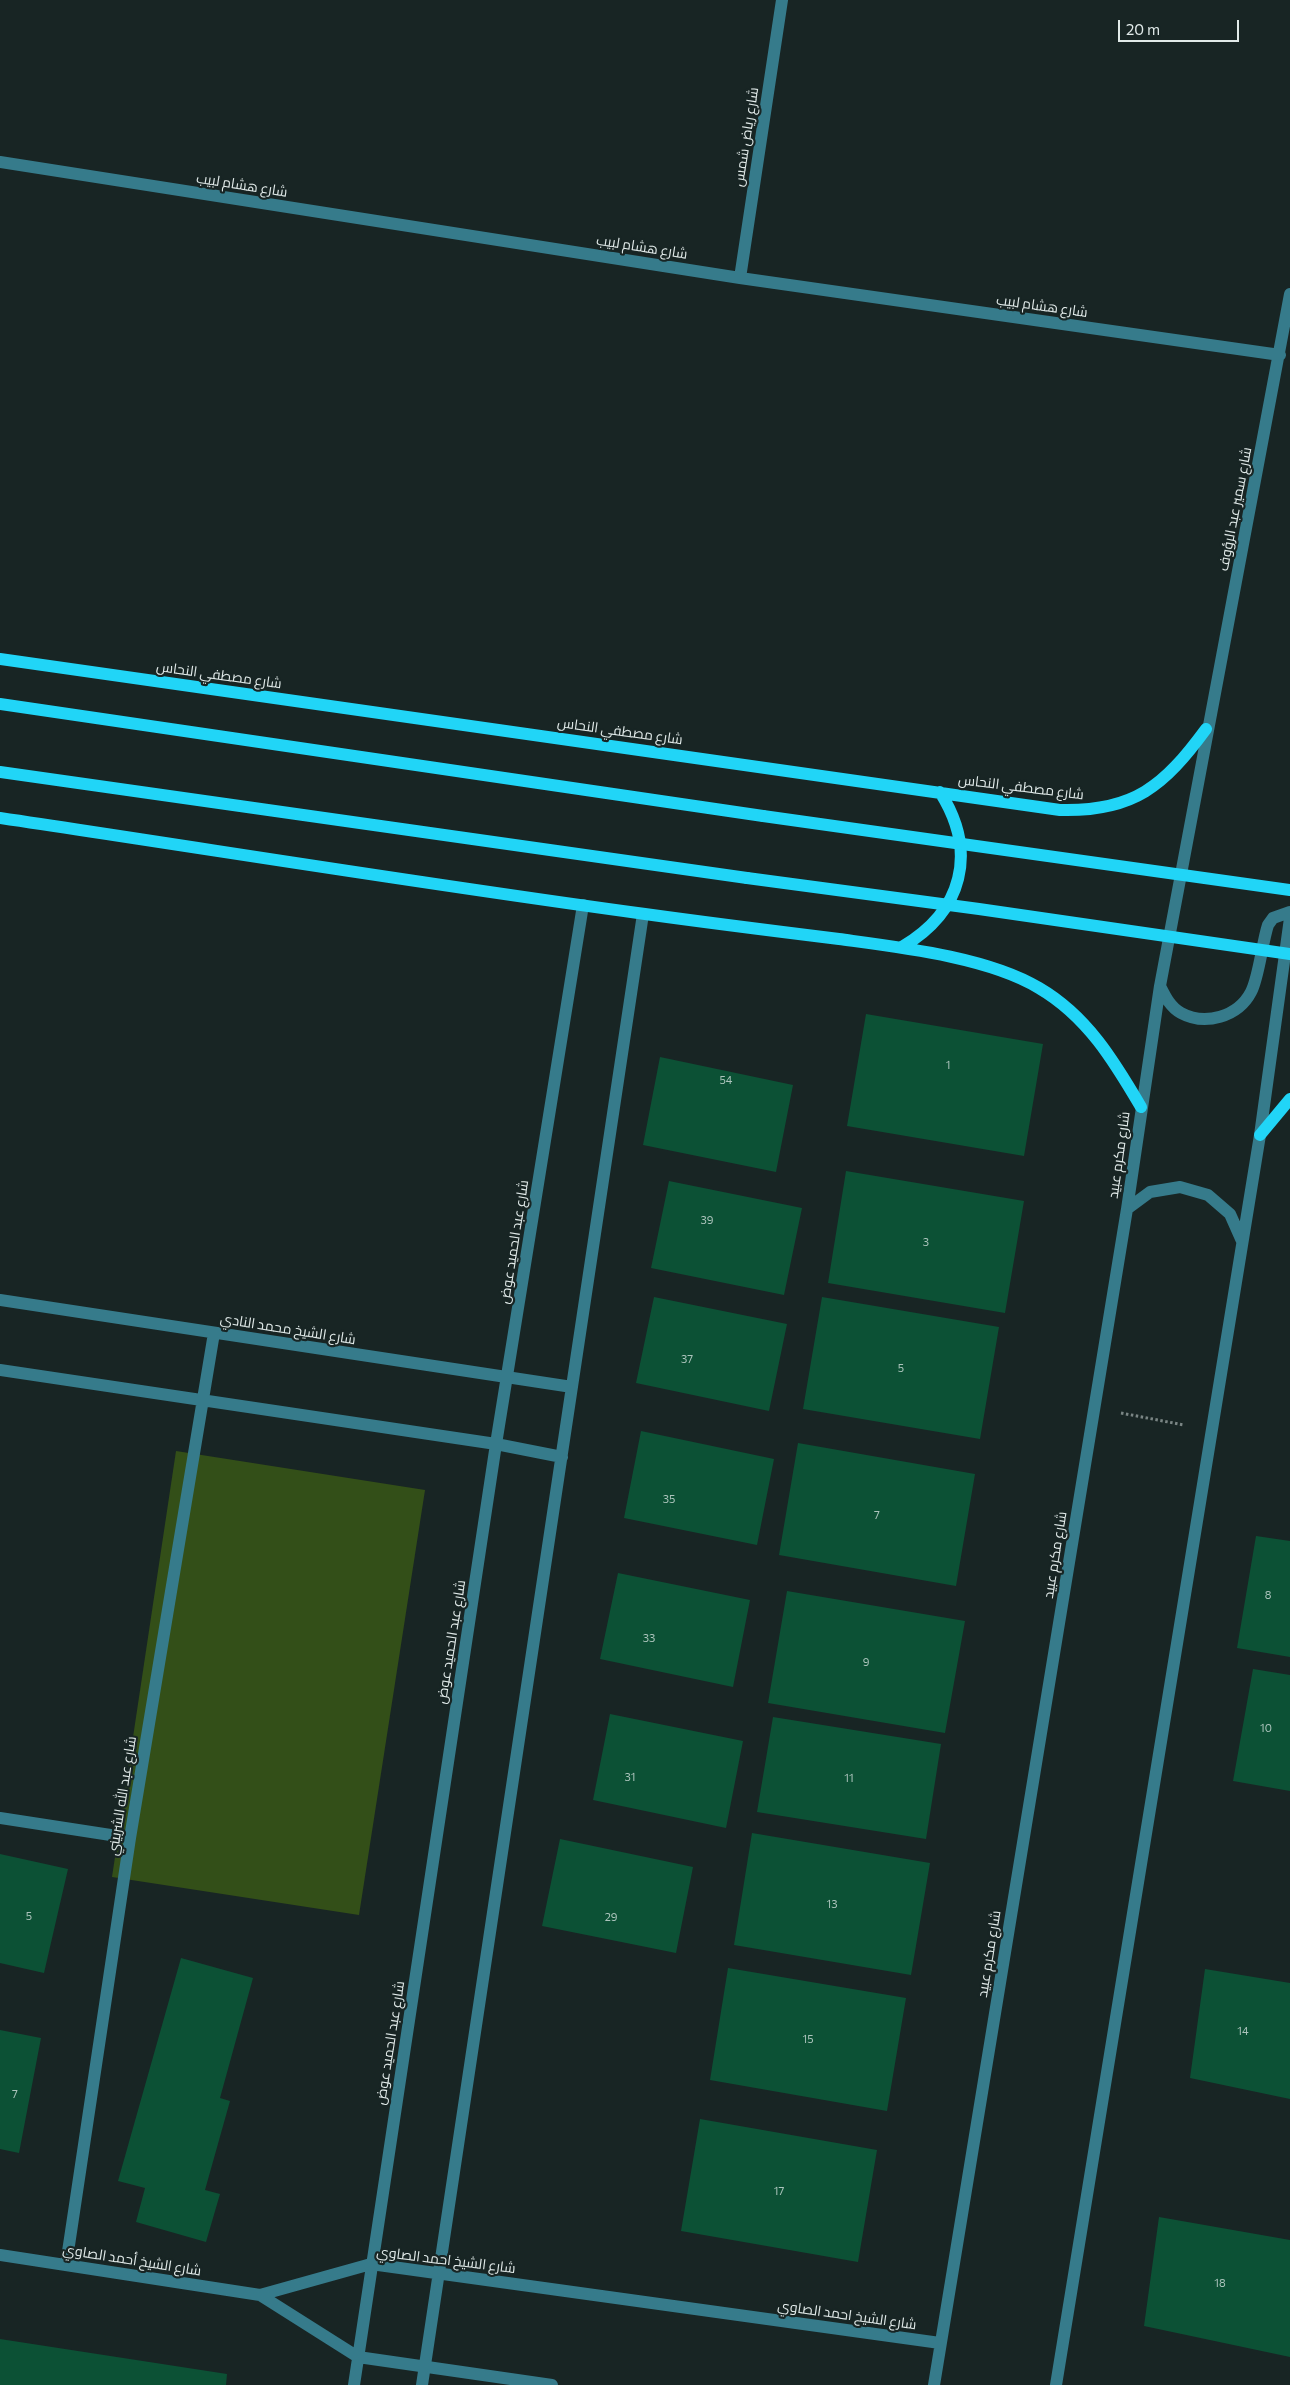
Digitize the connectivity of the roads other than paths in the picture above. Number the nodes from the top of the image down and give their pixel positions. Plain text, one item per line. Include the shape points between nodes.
1 (782, 0) edge
2 (0, 162) edge
3 (740, 278) junction
4 (1290, 294) edge
5 (1280, 355) junction
6 (0, 659) edge
7 (0, 704) edge
8 (1206, 729) junction
9 (0, 772) edge
10 (940, 792) junction
11 (0, 818) edge
12 (1290, 890) edge
13 (583, 905) junction
14 (1290, 912) edge
15 (643, 914) junction
16 (1290, 918) edge
17 (902, 947) junction
18 (1290, 954) edge
19 (1160, 986) junction
20 (1290, 1099) edge
21 (1141, 1107) junction
22 (1260, 1134) junction
23 (1126, 1209) junction
24 (1242, 1241) junction
25 (0, 1300) edge
26 (214, 1333) junction
27 (0, 1370) edge
28 (507, 1379) junction
29 (572, 1387) junction
30 (203, 1401) junction
31 (496, 1444) junction
32 (562, 1457) junction
33 (0, 1818) edge
34 (130, 1838) junction
35 (0, 2255) edge
36 (371, 2264) junction
37 (66, 2265) junction
38 (439, 2273) junction
39 (260, 2295) junction
40 (940, 2343) junction
41 (358, 2357) junction
42 (425, 2367) junction
43 (354, 2385) edge
44 (422, 2385) edge
45 (552, 2385) edge
46 (934, 2385) edge
47 (1056, 2385) edge

1 - 3 street, شارع رياض شمس
2 - 3 street, شارع هشام لبيب
3 - 5 street, شارع هشام لبيب
4 - 5 street, شارع سمير عبد الرؤوف
5 - 8 street, شارع سمير عبد الرؤوف
6 - 10 main road, شارع مصطفي النحاس
7 - 12 main road, bridge
8 - 10 main road, شارع مصطفي النحاس via 1183,762 1163,780 1140,796 1115,806 1060,810
8 - 19 street, شارع مكرم عبيد
9 - 18 main road, bridge
10 - 17 main road via 958,828 961,868 956,889 935,923
11 - 13 main road
13 - 15 main road
13 - 28 street, شارع عبد الحميد عوض
14 - 19 street via 1273,918 1268,925 1252,992 1229,1014 1213,1019 1196,1018 1180,1012 1167,1001
15 - 17 main road
15 - 29 street
16 - 22 street
17 - 21 main road via 990,967 1039,987 1092,1032
19 - 21 street, شارع مكرم عبيد
20 - 22 main road
21 - 23 street, شارع مكرم عبيد
22 - 24 street
23 - 24 street via 1150,1192 1180,1187 1208,1195 1230,1214
23 - 40 street, شارع مكرم عبيد
24 - 47 street
25 - 26 street, شارع الشيخ محمد النادي
26 - 28 street, شارع الشيخ محمد النادي
26 - 30 street, شارع عبد الله الشربيني
27 - 30 street
28 - 29 street, شارع الشيخ محمد النادي
28 - 31 street, شارع عبد الحميد عوض
29 - 32 street
30 - 31 street
30 - 34 street, شارع عبد الله الشربيني
31 - 32 street
31 - 36 street, شارع عبد الحميد عوض
32 - 38 street
33 - 34 street
34 - 37 street, شارع عبد الله الشربيني
35 - 37 street, شارع الشيخ أحمد الصاوي
36 - 38 street, شارع الشيخ احمد الصاوي
36 - 39 street, شارع الشيخ احمد الصاوي
36 - 41 street, شارع عبد الحميد عوض
37 - 39 street, شارع الشيخ أحمد الصاوي
38 - 40 street, شارع الشيخ احمد الصاوي
38 - 42 street
39 - 41 street
40 - 46 street, شارع مكرم عبيد
41 - 42 street
41 - 43 street, شارع عبد الحميد عوض
42 - 44 street
42 - 45 street

